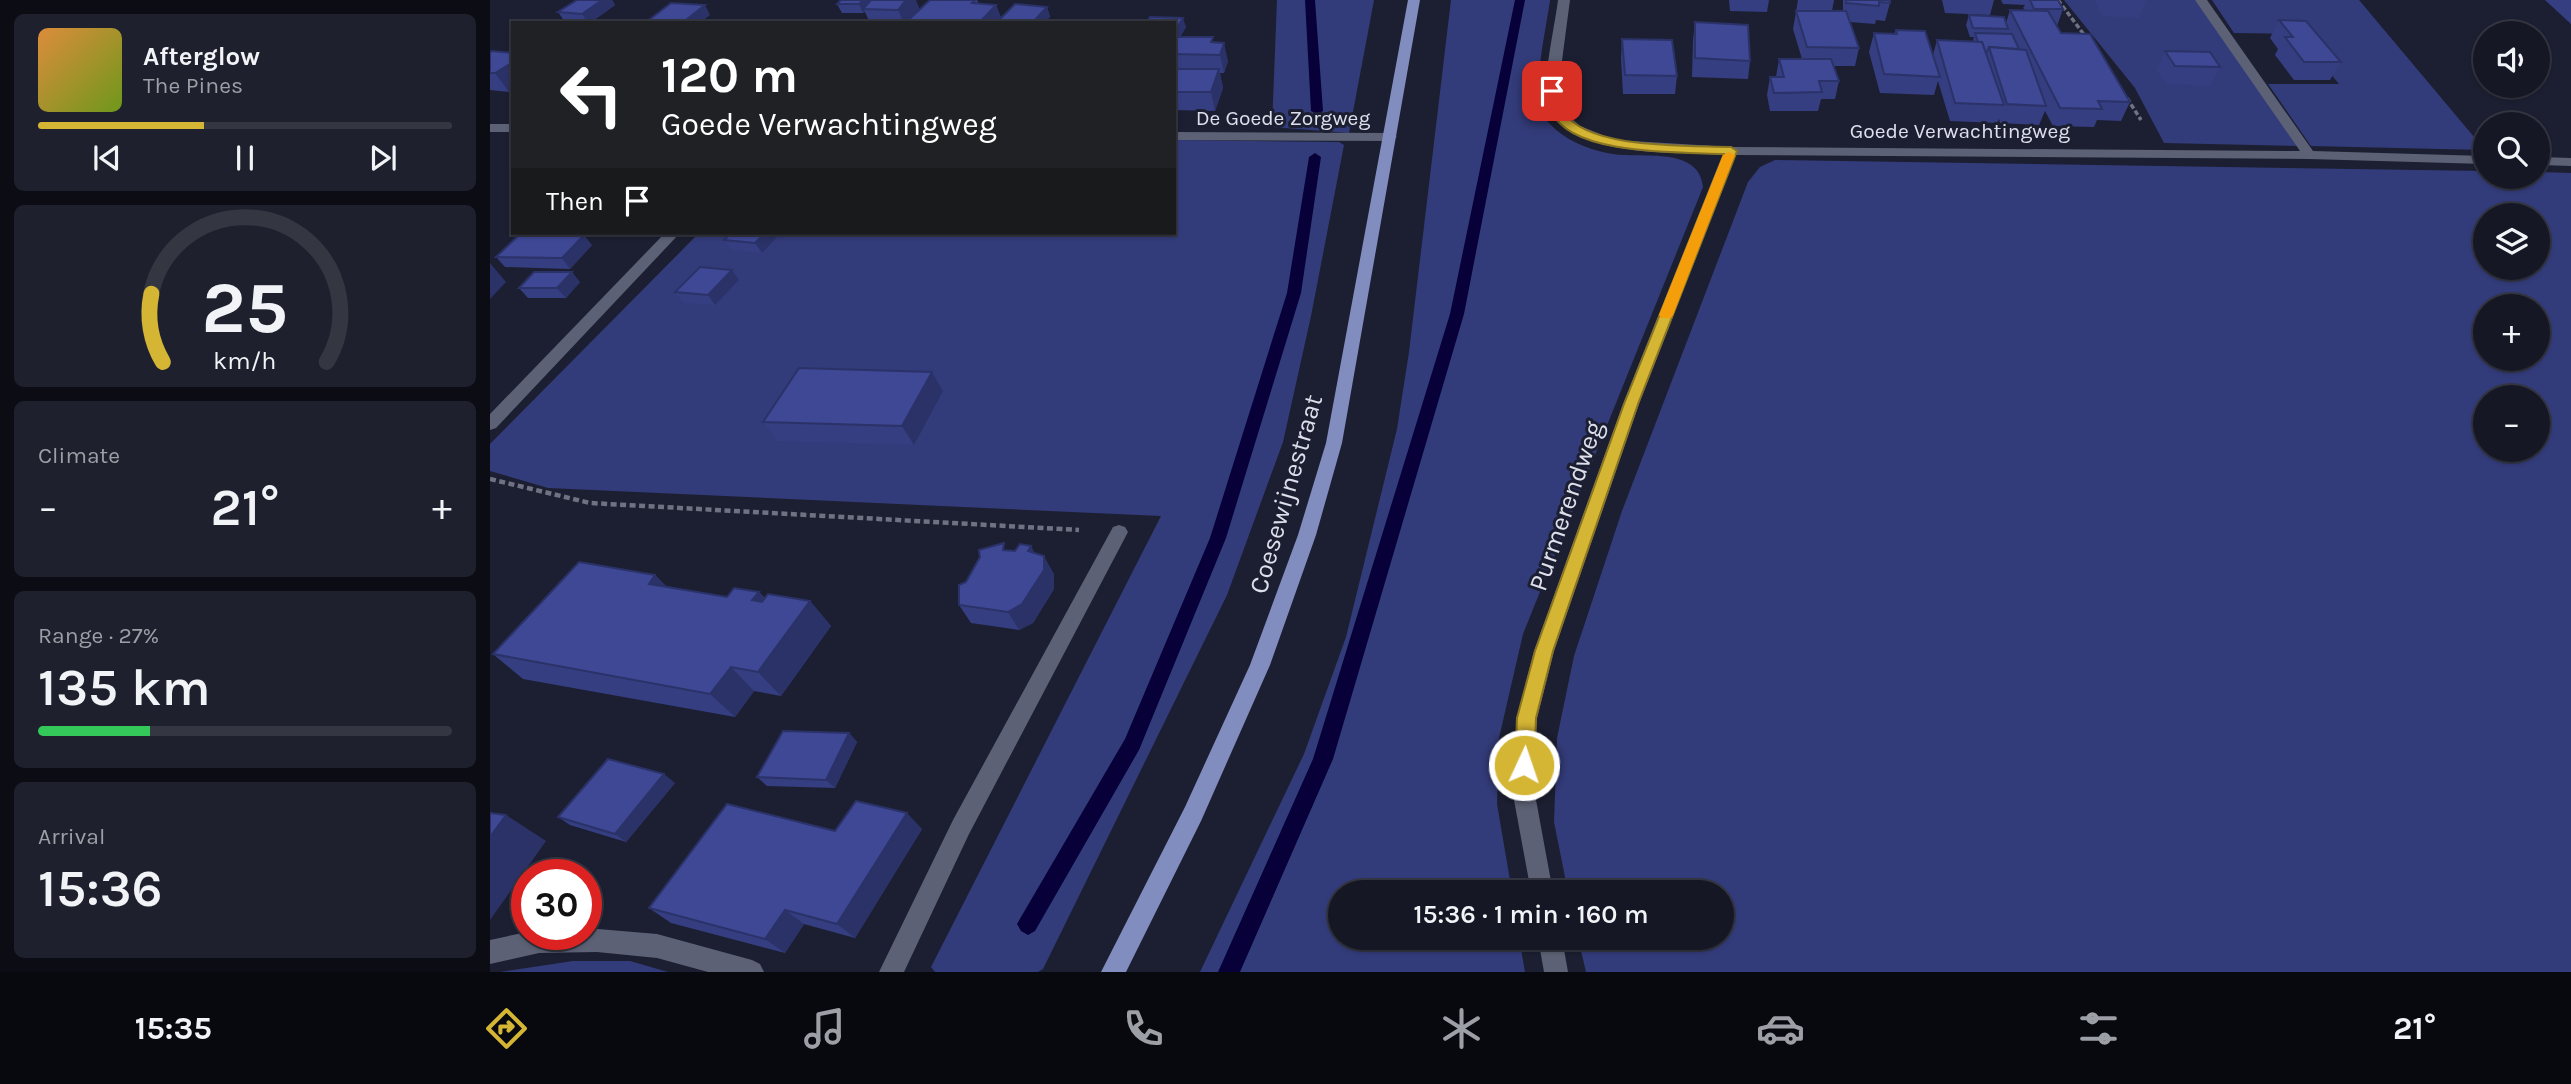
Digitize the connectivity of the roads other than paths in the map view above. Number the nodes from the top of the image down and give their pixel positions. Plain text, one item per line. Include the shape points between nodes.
1 (1414, 0) edge
2 (1564, 0) edge
3 (2201, 0) edge
4 (490, 128) edge
5 (511, 128) edge
6 (1176, 136) edge
7 (1391, 138) junction
8 (1731, 151) junction
9 (2309, 155) junction
10 (2473, 160) edge
11 (2550, 161) edge
12 (2571, 162) edge
13 (671, 235) edge
14 (490, 424) edge
15 (1119, 532) road end
16 (1540, 880) edge
17 (1552, 950) edge
18 (490, 952) edge
19 (752, 972) edge
20 (891, 972) edge
21 (1113, 972) edge
22 (1556, 972) edge

1 - 7 main road, Coesewijnestraat
2 - 8 street, Goede Verwachtingweg via 1552,91 1558,113 1574,129 1613,144
3 - 9 street
4 - 5 street
6 - 7 street, De Goede Zorgweg
7 - 21 main road, Coesewijnestraat via 1334,443 1307,536 1260,665 1193,814
8 - 9 street, Goede Verwachtingweg
8 - 16 street, Purmerendweg via 1631,404 1540,665 1527,718 1523,789
9 - 10 street, Goede Verwachtingweg
11 - 12 street
13 - 14 street
15 - 20 street via 961,827
17 - 22 street
18 - 19 street via 539,941 609,941 657,946

